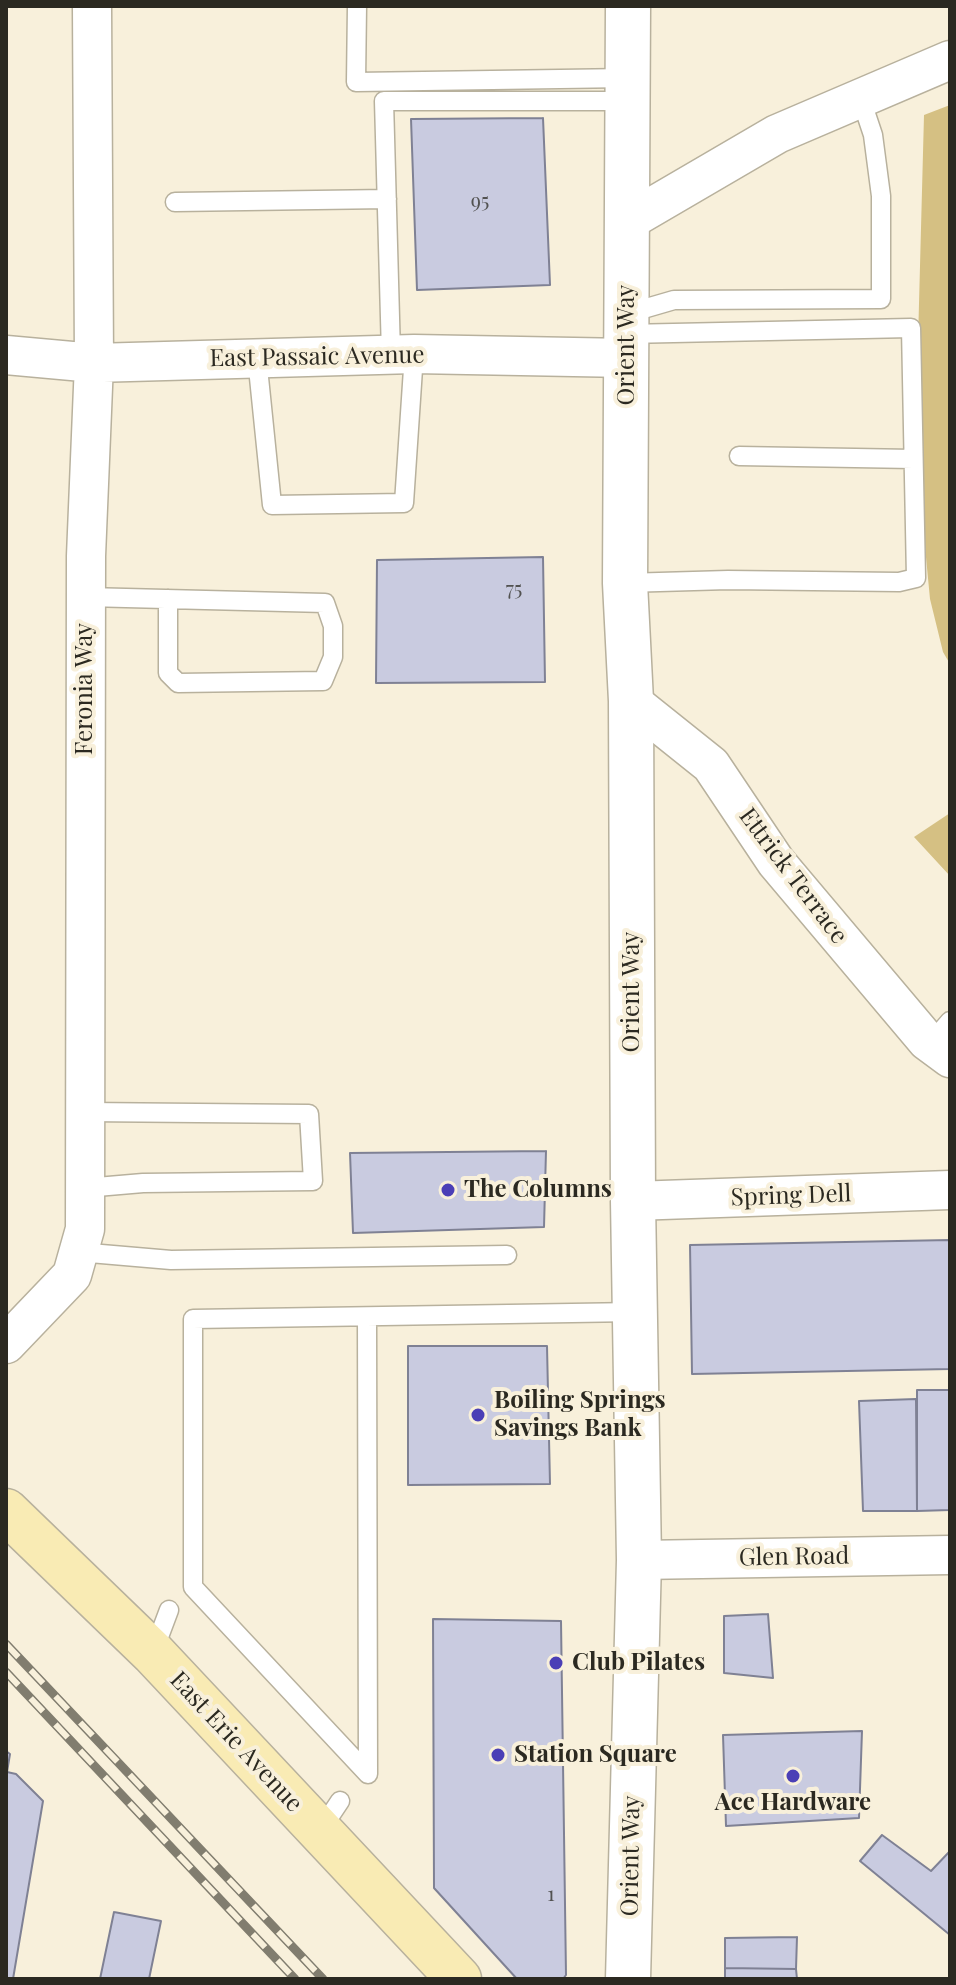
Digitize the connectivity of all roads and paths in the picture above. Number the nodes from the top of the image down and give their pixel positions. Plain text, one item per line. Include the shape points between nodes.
1 (92, 6) edge
2 (357, 6) edge
3 (628, 6) edge
4 (950, 60) edge
5 (628, 90) junction
6 (861, 99) junction
7 (387, 199) junction
8 (175, 202) dead end
9 (628, 221) junction
10 (627, 338) junction
11 (402, 354) junction
12 (6, 355) edge
13 (257, 358) junction
14 (94, 363) junction
15 (739, 456) dead end
16 (913, 459) junction
17 (625, 583) junction
18 (86, 597) junction
19 (168, 599) junction
20 (631, 701) junction
21 (944, 1041) edge
22 (85, 1112) junction
23 (85, 1188) junction
24 (950, 1190) edge
25 (633, 1201) junction
26 (78, 1252) junction
27 (507, 1255) dead end
28 (635, 1312) junction
29 (367, 1318) junction
30 (6, 1344) edge
31 (6, 1511) edge
32 (950, 1555) edge
33 (639, 1560) junction
34 (169, 1610) dead end
35 (153, 1653) junction
36 (459, 1979) edge
37 (628, 1979) edge

1 - 14 street, Feronia Way
2 - 5 lane via 356,82
3 - 5 street, Orient Way
4 - 6 street
5 - 7 lane via 384,101
5 - 9 street, Orient Way
6 - 9 street via 777,134
6 - 10 lane via 873,135 881,196 881,299 674,300 643,309
7 - 8 lane
7 - 11 lane
9 - 10 street, Orient Way
10 - 11 street, East Passaic Avenue
10 - 16 lane via 911,328
10 - 17 street, Orient Way
11 - 13 street, East Passaic Avenue
11 - 13 lane via 404,503 272,505
12 - 14 street, East Passaic Avenue
13 - 14 street, East Passaic Avenue
14 - 18 street, Feronia Way
15 - 16 lane
16 - 17 lane via 916,578
17 - 20 street, Orient Way
18 - 19 lane
18 - 22 street, Feronia Way
19 - 19 lane via 325,603 333,626 333,657 323,681 178,683 168,673
20 - 21 street, Ettrick Terrace via 711,765 776,862
20 - 25 street, Orient Way
22 - 23 street, Feronia Way
22 - 23 lane via 309,1114 313,1181
23 - 26 street, Feronia Way via 85,1229
24 - 25 street, Spring Dell
25 - 28 street, Orient Way
26 - 27 lane via 171,1260
26 - 30 street, Feronia Way via 72,1275
28 - 29 lane
28 - 33 street, Orient Way
29 - 29 lane via 193,1319 193,1587 368,1774
31 - 35 main road, East Erie Avenue
32 - 33 street, Glen Road
33 - 37 street, Orient Way
34 - 35 lane
35 - 36 main road, East Erie Avenue via 330,1816

